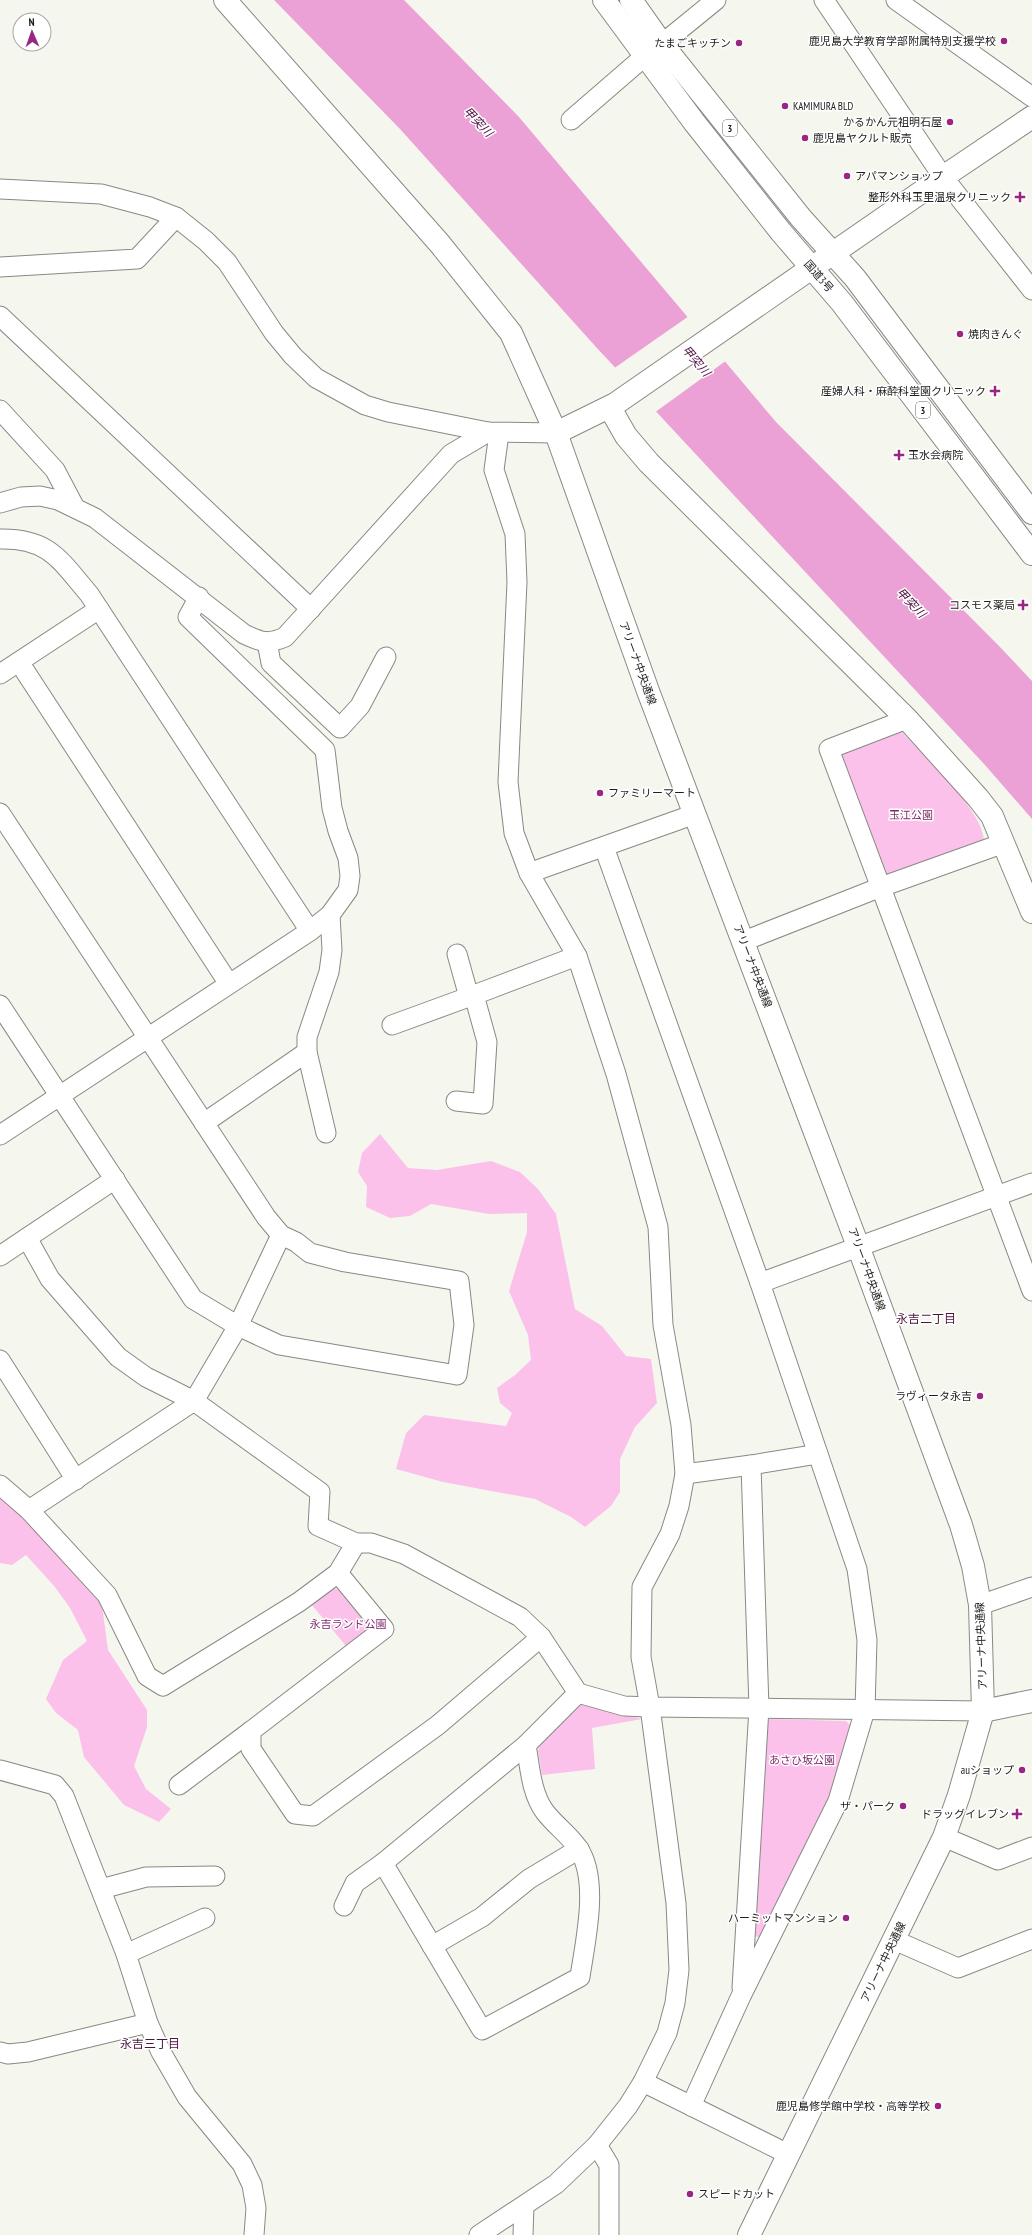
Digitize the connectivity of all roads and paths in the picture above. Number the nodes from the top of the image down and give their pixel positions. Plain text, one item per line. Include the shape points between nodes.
1 (226, 0) edge
2 (604, 0) edge
3 (631, 0) edge
4 (716, 0) edge
5 (824, 0) edge
6 (896, 0) edge
7 (654, 50) junction
8 (1032, 97) edge
9 (1032, 117) edge
10 (571, 120) dead end
11 (943, 177) junction
12 (0, 189) edge
13 (176, 217) junction
14 (833, 254) junction
15 (0, 267) edge
16 (812, 268) junction
17 (1032, 290) edge
18 (0, 316) edge
19 (613, 406) junction
20 (0, 410) edge
21 (493, 433) junction
22 (556, 433) junction
23 (0, 503) edge
24 (75, 508) junction
25 (1032, 513) edge
26 (0, 539) edge
27 (1032, 554) edge
28 (199, 597) junction
29 (99, 609) junction
30 (311, 609) junction
31 (267, 642) junction
32 (386, 656) dead end
33 (19, 662) junction
34 (0, 674) edge
35 (907, 719) junction
36 (0, 813) edge
37 (695, 814) junction
38 (1004, 843) junction
39 (604, 847) junction
40 (528, 873) junction
41 (881, 887) junction
42 (1032, 912) edge
43 (330, 915) junction
44 (310, 931) junction
45 (744, 942) junction
46 (457, 954) dead end
47 (577, 956) junction
48 (229, 984) junction
49 (472, 996) junction
50 (0, 1005) edge
51 (392, 1025) dead end
52 (148, 1038) junction
53 (307, 1052) junction
54 (60, 1095) junction
55 (456, 1101) dead end
56 (204, 1123) junction
57 (326, 1133) dead end
58 (0, 1135) edge
59 (115, 1180) junction
60 (1032, 1183) edge
61 (996, 1197) junction
62 (281, 1235) junction
63 (27, 1238) junction
64 (858, 1246) junction
65 (0, 1256) edge
66 (760, 1283) junction
67 (1032, 1290) edge
68 (238, 1326) junction
69 (0, 1360) edge
70 (194, 1401) junction
71 (818, 1454) junction
72 (751, 1466) junction
73 (685, 1474) junction
74 (76, 1480) junction
75 (0, 1485) edge
76 (29, 1510) junction
77 (356, 1543) junction
78 (338, 1573) junction
79 (1032, 1587) edge
80 (980, 1605) junction
81 (541, 1637) junction
82 (578, 1693) junction
83 (1032, 1701) edge
84 (650, 1707) junction
85 (759, 1708) junction
86 (865, 1710) junction
87 (983, 1711) junction
88 (251, 1731) junction
89 (526, 1745) junction
90 (0, 1770) edge
91 (179, 1785) dead end
92 (944, 1836) junction
93 (1032, 1847) edge
94 (579, 1849) junction
95 (383, 1863) junction
96 (215, 1876) dead end
97 (101, 1888) junction
98 (344, 1906) dead end
99 (205, 1918) dead end
100 (894, 1940) junction
101 (1032, 1940) edge
102 (432, 1946) junction
103 (126, 1954) junction
104 (741, 1996) junction
105 (148, 2023) junction
106 (0, 2052) edge
107 (643, 2082) junction
108 (692, 2106) junction
109 (597, 2145) junction
110 (788, 2154) junction
111 (524, 2206) junction
112 (254, 2235) edge
113 (479, 2235) edge
114 (523, 2235) edge
115 (609, 2235) edge
116 (749, 2235) edge

1 - 22 main road, アリーナ中央通線 via 440,244 511,332
2 - 7 main road, 国道3号 / 3
3 - 7 main road, 国道3号 / 3
4 - 7 street
5 - 11 street
6 - 8 street
7 - 10 street
7 - 14 main road, 国道3号 / 3
7 - 16 main road, 国道3号 / 3 via 771,220
9 - 11 main road
11 - 14 main road
11 - 17 street
12 - 13 street via 101,194
13 - 15 street via 137,260
13 - 21 street via 227,262 274,332 293,356 316,378 365,405
14 - 16 main road
14 - 25 main road, 国道3号 / 3 via 862,288
16 - 19 main road
16 - 27 main road, 国道3号 / 3 via 842,302
18 - 30 street
19 - 22 main road
19 - 35 main road via 626,436 649,463
20 - 24 street via 55,470
21 - 22 street
21 - 30 street via 451,454
21 - 40 street via 494,470 515,534 517,582 508,782 514,833
22 - 37 main road, アリーナ中央通線
23 - 24 street via 21,497 40,496 58,500
24 - 28 street via 95,518
26 - 29 street via 26,540 44,546 67,568
28 - 31 street via 244,634
28 - 43 street via 188,617 325,750 332,808 348,858 350,876 348,890
29 - 33 street
29 - 44 street
30 - 31 street via 285,638 272,643
31 - 32 street via 271,663 340,728 360,706
33 - 34 street
33 - 48 street
35 - 38 main road via 992,816
35 - 41 street via 829,749
36 - 52 street
37 - 39 street
37 - 45 main road, アリーナ中央通線
38 - 41 street
38 - 42 main road
39 - 40 street
39 - 66 street
40 - 47 street
41 - 45 street
41 - 61 street
43 - 44 street
43 - 53 street via 332,950 329,972 307,1037
44 - 48 street
45 - 64 main road, アリーナ中央通線
46 - 49 street
47 - 49 street
47 - 73 street via 616,1074 658,1227 663,1325 681,1425
48 - 52 street
49 - 51 street
49 - 55 street via 487,1042 483,1104
50 - 54 street
52 - 54 street
52 - 56 street
53 - 56 street
53 - 57 street
54 - 58 street
54 - 59 street
56 - 62 street via 266,1217
59 - 63 street
59 - 68 street via 193,1299
60 - 61 street
61 - 64 street
61 - 67 street
62 - 68 street
62 - 68 street via 310,1253 345,1262 459,1281 464,1325 457,1375 279,1345
63 - 65 street
63 - 70 street via 50,1279 118,1357 146,1377
64 - 66 street
64 - 80 main road, アリーナ中央通線 via 961,1526 973,1566
66 - 71 street
68 - 70 street
69 - 74 street
70 - 74 street
70 - 77 street via 320,1492 318,1526
71 - 72 street
71 - 86 street via 857,1569 867,1640
72 - 73 street
72 - 85 street
73 - 84 street via 670,1534 642,1587 641,1657
74 - 76 street
75 - 76 street
76 - 78 street via 108,1595 147,1676 163,1686 299,1602
77 - 78 street
77 - 81 street via 371,1543 404,1554 520,1618
78 - 88 street via 384,1629
79 - 80 street
80 - 87 main road, アリーナ中央通線
81 - 82 street
81 - 88 street via 438,1725 313,1816 295,1814 251,1749
82 - 84 street via 624,1706
82 - 89 street
83 - 87 main road
84 - 85 street
84 - 107 street via 676,1903 679,1970 675,2003 667,2033
85 - 86 street
85 - 104 street
86 - 87 street
86 - 104 street via 838,1801
87 - 92 main road, アリーナ中央通線 via 959,1795
88 - 91 street
89 - 94 street via 534,1791 545,1811
89 - 95 street
90 - 97 street via 55,1785 64,1796
92 - 93 street via 998,1860
92 - 100 main road, アリーナ中央通線
94 - 102 street via 529,1879 482,1917
94 - 102 street via 589,1885 590,1910 580,1977 482,2030
95 - 98 street via 355,1882
95 - 102 street
96 - 97 street via 146,1877
97 - 103 street
99 - 103 street
100 - 101 street via 958,1968
100 - 110 main road, アリーナ中央通線
103 - 105 street
104 - 108 street
105 - 106 street via 28,2052
105 - 112 street via 161,2052 187,2096 242,2164 255,2198
107 - 108 street
107 - 109 street via 628,2106
108 - 110 street
109 - 111 street via 556,2184
109 - 115 street via 609,2165
110 - 116 main road, アリーナ中央通線
111 - 113 street
111 - 114 street

